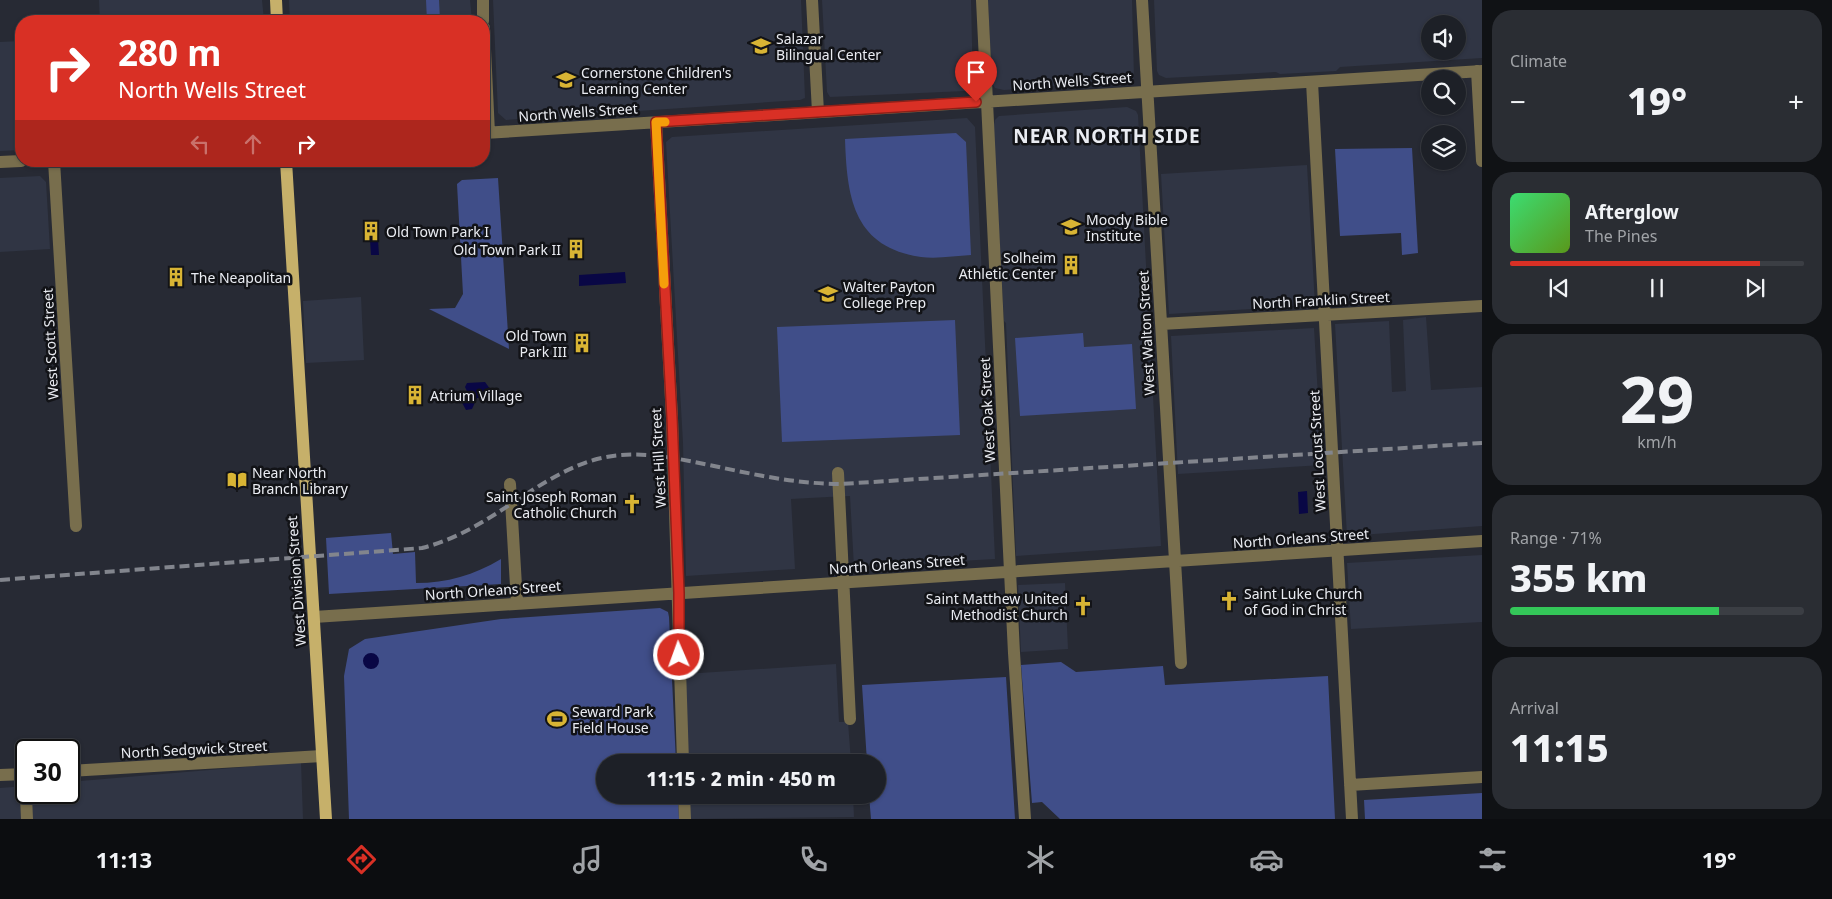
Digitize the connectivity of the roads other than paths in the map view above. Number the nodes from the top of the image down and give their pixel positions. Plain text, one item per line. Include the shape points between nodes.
1 (276, 0) edge
2 (482, 0) edge
3 (812, 0) edge
4 (982, 0) edge
5 (1142, 0) edge
6 (277, 15) edge
7 (483, 15) edge
8 (1480, 71) edge
9 (1312, 82) junction
10 (1147, 92) junction
11 (987, 102) junction
12 (818, 112) junction
13 (656, 122) junction
14 (490, 133) edge
15 (15, 161) edge
16 (1482, 161) edge
17 (0, 162) edge
18 (54, 167) edge
19 (286, 167) edge
20 (1482, 306) edge
21 (1325, 315) junction
22 (1161, 324) junction
23 (838, 473) dead end
24 (510, 484) dead end
25 (76, 526) dead end
26 (1482, 542) edge
27 (1338, 551) junction
28 (1175, 561) junction
29 (1010, 571) junction
30 (843, 582) junction
31 (679, 593) junction
32 (516, 603) junction
33 (314, 617) junction
34 (1181, 663) dead end
35 (850, 719) dead end
36 (683, 754) edge
37 (322, 756) junction
38 (80, 770) edge
39 (15, 774) edge
40 (0, 775) edge
41 (1482, 777) edge
42 (1350, 785) junction
43 (27, 804) edge
44 (684, 804) edge
45 (27, 819) edge
46 (326, 819) edge
47 (685, 819) edge
48 (1025, 819) edge
49 (1352, 819) edge

1 - 6 main road
2 - 7 street
3 - 12 street
4 - 11 street, West Oak Street
5 - 10 street, West Walton Street
8 - 9 street, North Wells Street
8 - 16 street
9 - 10 street, North Wells Street
9 - 21 street, West Locust Street
10 - 11 street, North Wells Street
10 - 22 street, West Walton Street
11 - 12 street, North Wells Street
11 - 29 street, West Oak Street
12 - 13 street, North Wells Street
13 - 14 street, North Wells Street
13 - 31 street, West Hill Street
15 - 17 street
18 - 25 street, West Scott Street
19 - 33 main road, West Division Street
20 - 21 street, North Franklin Street
21 - 22 street, North Franklin Street
21 - 27 street, West Locust Street
22 - 28 street, West Walton Street
23 - 30 street
24 - 32 street
26 - 27 street, North Orleans Street
27 - 28 street, North Orleans Street
27 - 42 street, West Locust Street
28 - 29 street, North Orleans Street
28 - 34 street, West Walton Street
29 - 30 street, North Orleans Street
29 - 48 street, West Oak Street
30 - 31 street, North Orleans Street
30 - 35 street
31 - 32 street, North Orleans Street
31 - 36 street, West Hill Street
32 - 33 street, North Orleans Street
33 - 37 main road, West Division Street
37 - 38 street, North Sedgwick Street
37 - 46 main road, West Division Street
39 - 40 street
41 - 42 street
42 - 49 street, West Locust Street
43 - 45 street
44 - 47 street

